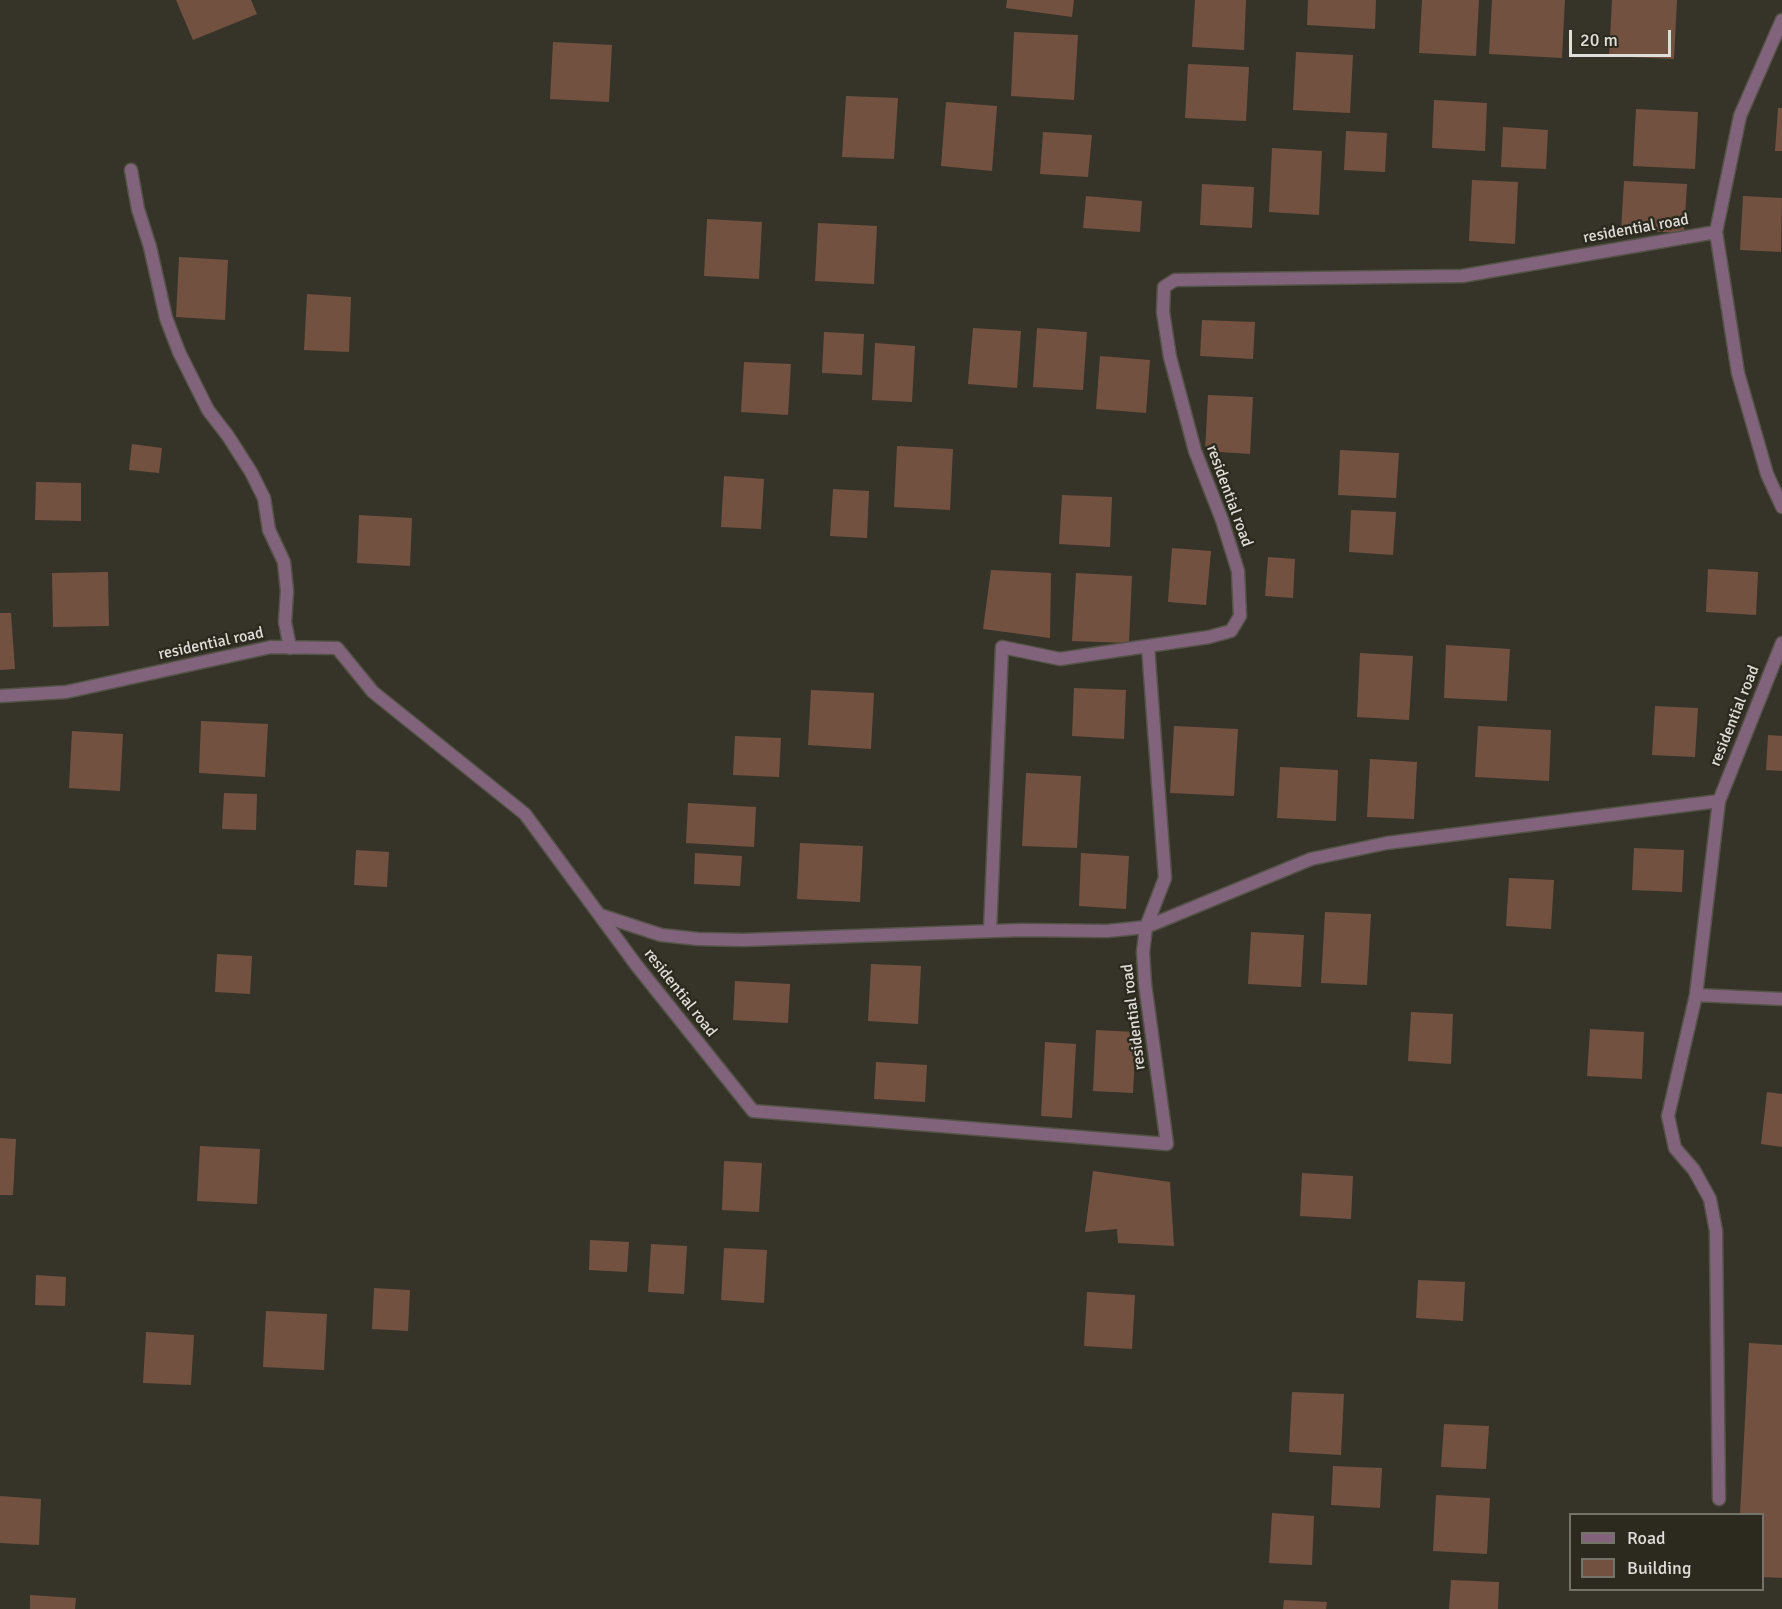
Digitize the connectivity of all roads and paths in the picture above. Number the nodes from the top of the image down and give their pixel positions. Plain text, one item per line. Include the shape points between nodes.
1 (1782, 20) edge
2 (131, 170) dead end
3 (1716, 232) junction
4 (1782, 507) edge
5 (1782, 642) edge
6 (1148, 646) junction
7 (290, 648) junction
8 (0, 696) edge
9 (1719, 801) junction
10 (600, 915) junction
11 (1146, 927) junction
12 (990, 931) junction
13 (1696, 995) junction
14 (1782, 999) edge
15 (1719, 1499) dead end

1 - 3 street via 1740,116
2 - 7 street via 166,318 179,352 208,410 251,471 264,498 269,530 284,562 285,622
3 - 4 street via 1738,373 1767,474
3 - 6 street, residential road via 1462,276 1175,280 1164,287 1162,312 1170,357 1194,451 1238,571 1240,616 1231,631
5 - 9 street, residential road
6 - 11 street, residential road via 1166,878
6 - 12 street via 1060,659 1002,647
7 - 8 street, residential road via 271,647 66,692
7 - 10 street, residential road via 338,648 373,692 525,814
9 - 11 street via 1387,843 1311,859
9 - 13 street, residential road
10 - 11 street, residential road via 753,1111 1167,1144 1145,984
10 - 12 street via 661,935 698,939
11 - 12 street
13 - 14 street
13 - 15 street, residential road via 1668,1116 1675,1148 1694,1170 1710,1199 1716,1231

